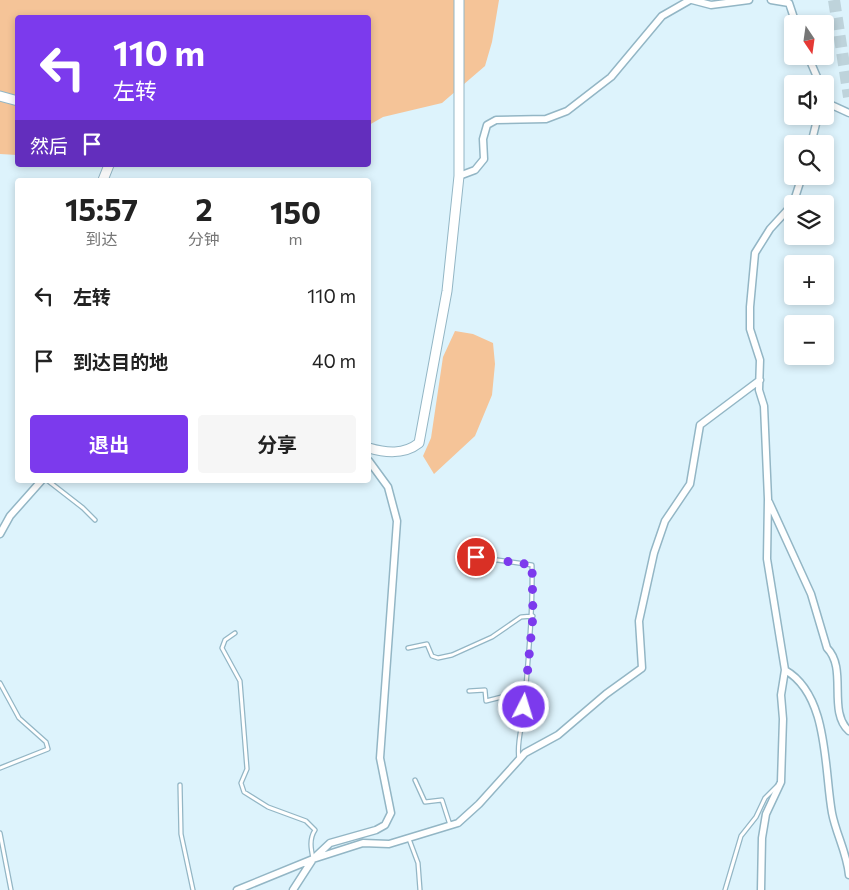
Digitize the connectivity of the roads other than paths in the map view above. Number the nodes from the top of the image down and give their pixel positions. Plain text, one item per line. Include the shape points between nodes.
1 (459, 0) edge
2 (691, 0) edge
3 (749, 0) edge
4 (771, 0) edge
5 (793, 15) edge
6 (0, 96) edge
7 (15, 100) edge
8 (834, 106) edge
9 (849, 113) edge
10 (459, 176) junction
11 (784, 214) edge
12 (760, 380) junction
13 (371, 449) edge
14 (371, 464) edge
15 (39, 483) edge
16 (51, 483) edge
17 (768, 499) junction
18 (95, 520) dead end
19 (0, 534) edge
20 (476, 557) dead end
21 (533, 616) junction
22 (235, 633) dead end
23 (408, 648) dead end
24 (785, 670) junction
25 (0, 683) edge
26 (526, 691) junction
27 (469, 692) dead end
28 (849, 731) edge
29 (519, 759) junction
30 (0, 768) edge
31 (416, 780) dead end
32 (781, 782) junction
33 (180, 785) dead end
34 (450, 825) junction
35 (0, 833) edge
36 (408, 839) junction
37 (313, 859) junction
38 (849, 875) edge
39 (11, 890) edge
40 (193, 890) edge
41 (237, 890) edge
42 (293, 890) edge
43 (420, 890) edge
44 (724, 890) edge
45 (761, 890) edge

1 - 10 street
2 - 3 street via 711,5
2 - 10 street via 662,16 611,77 568,111 546,119 496,120 487,125 483,139 484,159 476,170
4 - 5 street via 789,3
6 - 7 street
8 - 9 street
10 - 13 street via 447,291 419,442 412,448 387,454
11 - 12 street via 755,253 750,329 760,360
12 - 17 street
12 - 29 street via 700,425 690,484 665,521 654,553 639,621 642,668 558,735
14 - 37 street via 388,487 398,521 380,758 391,813 385,824 376,830 330,843
15 - 19 street via 10,516
16 - 18 lane
17 - 24 street via 766,559
17 - 28 street via 810,594 831,652 837,671 840,712
20 - 21 lane via 532,565
21 - 23 lane via 521,617 492,638 445,658 432,656 427,644
21 - 26 lane
22 - 37 lane via 225,640 222,648 240,681 247,770 241,783 244,792 268,807 306,821 315,830 310,846
24 - 32 street via 781,695
24 - 38 street via 793,674 814,705 825,742 832,815 848,861
25 - 30 lane via 19,718 46,742 48,749
26 - 27 lane via 486,701 485,690
26 - 29 lane
29 - 34 street via 479,804 458,823
31 - 34 lane via 425,802 442,800
32 - 44 lane via 765,798 756,817 741,836
32 - 45 street via 766,814
33 - 40 lane via 181,834
34 - 36 street
35 - 39 lane
36 - 37 street via 389,844 363,843
36 - 43 lane via 418,863
37 - 41 street
37 - 42 street

